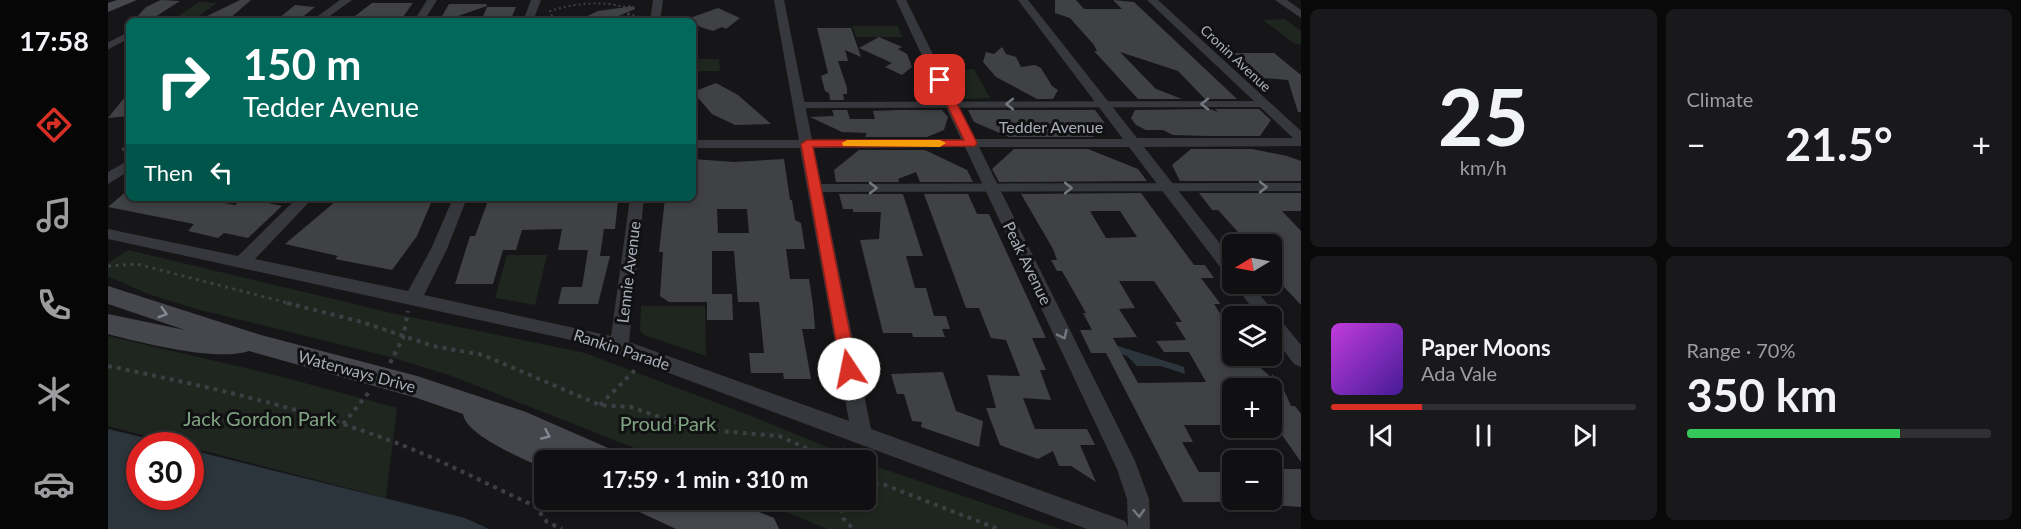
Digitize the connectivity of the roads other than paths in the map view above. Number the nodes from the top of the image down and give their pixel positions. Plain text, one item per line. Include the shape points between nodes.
1 (119, 0) edge
2 (130, 0) edge
3 (347, 0) edge
4 (432, 0) edge
5 (536, 0) edge
6 (658, 0) edge
7 (779, 0) edge
8 (901, 0) edge
9 (1023, 0) edge
10 (1152, 0) edge
11 (1280, 0) edge
12 (108, 6) edge
13 (1301, 15) edge
14 (320, 18) edge
15 (421, 18) edge
16 (529, 18) edge
17 (655, 18) edge
18 (126, 37) edge
19 (108, 46) edge
20 (952, 104) junction
21 (1104, 104) junction
22 (1264, 104) junction
23 (800, 105) junction
24 (1301, 140) edge
25 (1134, 142) junction
26 (971, 143) junction
27 (696, 144) edge
28 (807, 144) junction
29 (125, 152) edge
30 (108, 166) edge
31 (126, 166) edge
32 (108, 179) edge
33 (1166, 187) junction
34 (1301, 187) edge
35 (814, 188) junction
36 (991, 188) junction
37 (303, 201) edge
38 (459, 201) edge
39 (637, 201) edge
40 (108, 234) edge
41 (1222, 258) edge
42 (242, 262) junction
43 (108, 294) edge
44 (1250, 294) edge
45 (412, 299) junction
46 (1260, 306) edge
47 (108, 324) edge
48 (1282, 335) edge
49 (261, 345) junction
50 (619, 346) junction
51 (1301, 359) edge
52 (452, 399) junction
53 (862, 437) junction
54 (535, 450) edge
55 (582, 450) edge
56 (668, 510) edge
57 (717, 510) edge
58 (711, 529) edge
59 (763, 529) edge
60 (1117, 529) edge
61 (1139, 529) edge

1 - 12 street
2 - 12 street
3 - 14 street
4 - 15 street
5 - 16 street
6 - 17 street
7 - 23 street
8 - 20 street, Peak Avenue
9 - 21 street
10 - 22 street, Cronin Avenue
11 - 13 street
18 - 19 lane
21 -> 20 lane
20 - 23 lane
20 - 26 street, Peak Avenue
22 -> 21 lane
21 - 25 street
22 - 24 street, Cronin Avenue
23 - 28 street
24 - 25 street, Tedder Avenue
25 - 26 street, Tedder Avenue
25 - 33 street
26 - 28 street, Tedder Avenue
26 - 36 street, Peak Avenue
27 - 28 street, Tedder Avenue
28 - 35 street
29 - 30 street
31 - 32 street
33 -> 34 lane
36 -> 33 lane
33 - 41 street
35 -> 36 lane
35 - 53 street
36 -> 61 street, Peak Avenue via 1131,477 1138,499
37 - 42 street
38 - 45 street
39 - 50 street, Lennie Avenue
40 - 42 street, Rankin Parade
42 - 45 street, Rankin Parade
43 -> 49 street, Waterways Drive
44 - 46 street
45 - 50 street, Rankin Parade
47 - 49 street, Waterways Drive via 202,343
48 - 51 street
49 - 52 street, Waterways Drive
50 - 53 street, Rankin Parade
52 - 54 street, Waterways Drive via 507,437
52 -> 55 street, Waterways Drive
53 - 60 street, Rankin Parade
56 - 58 street
57 - 59 street

